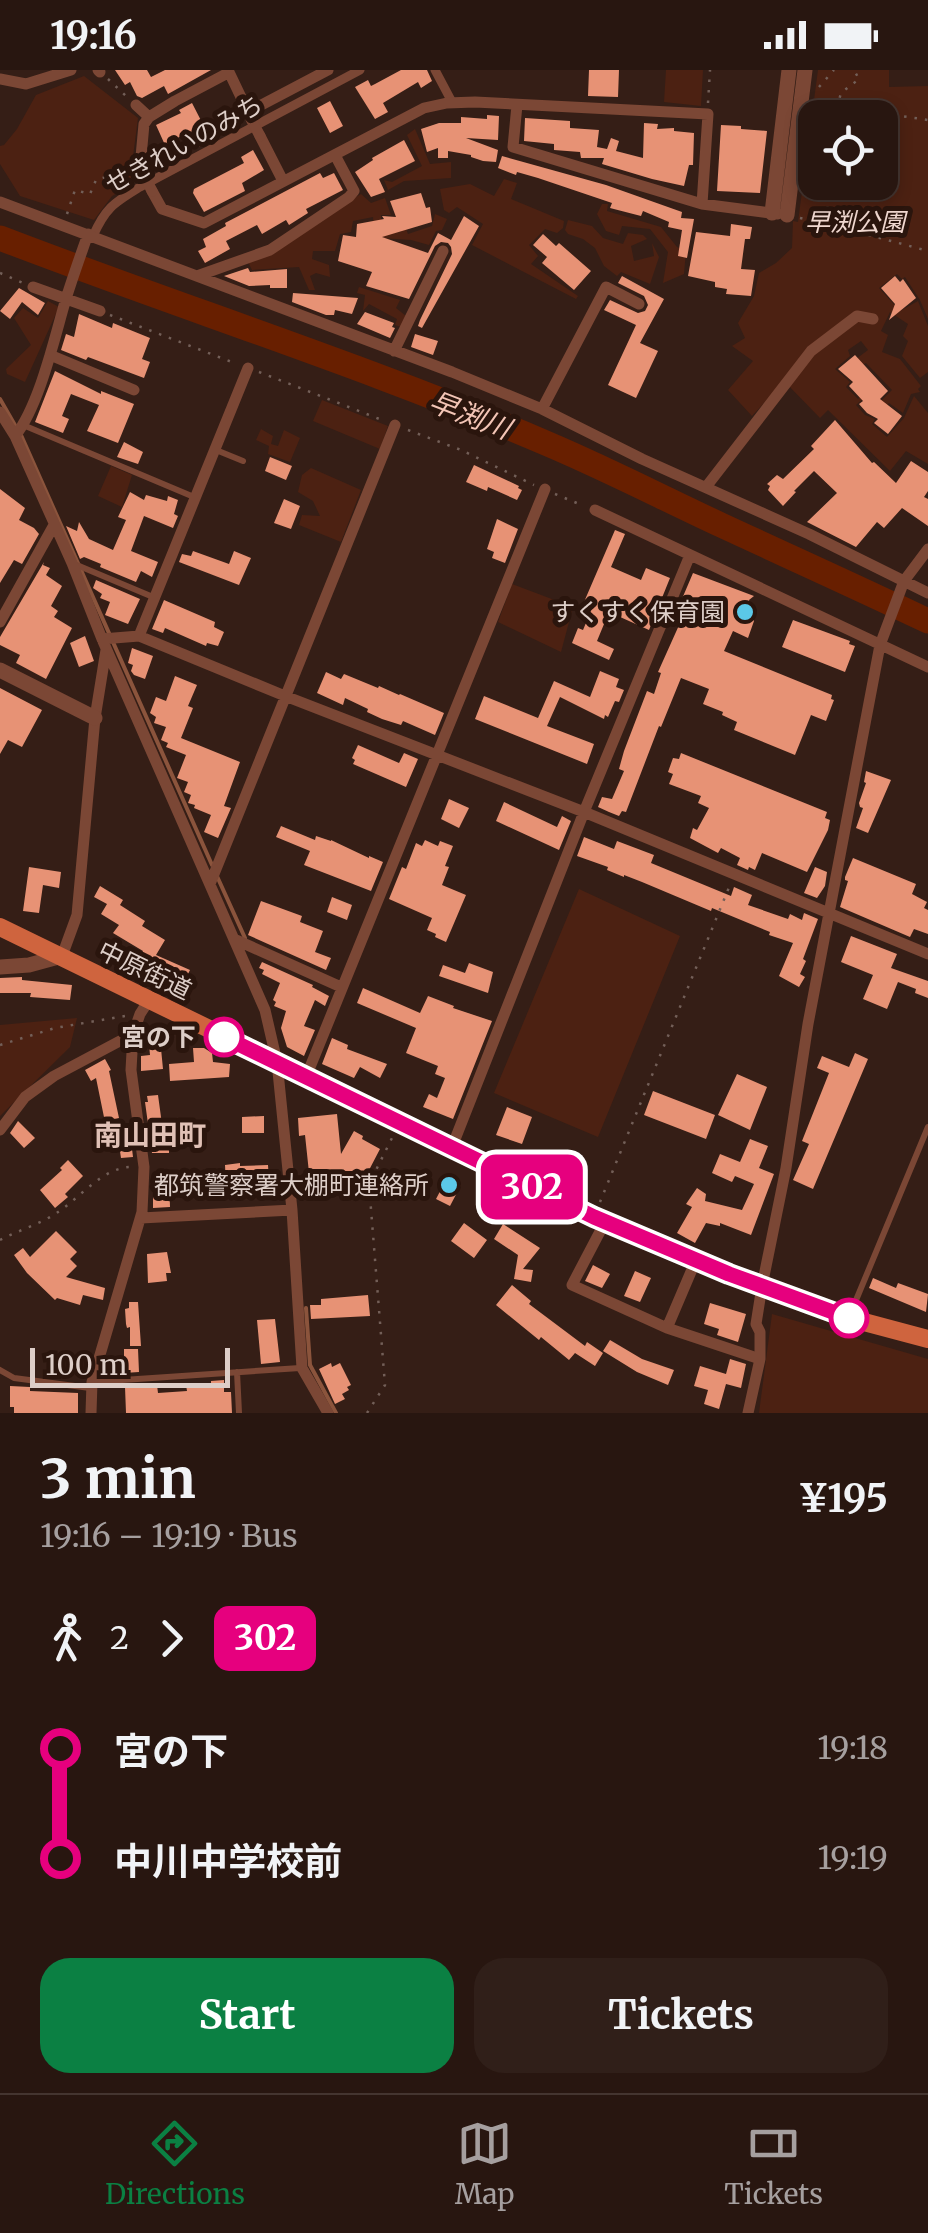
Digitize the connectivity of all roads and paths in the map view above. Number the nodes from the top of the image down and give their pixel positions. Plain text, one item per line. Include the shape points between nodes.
1 (70, 70) edge
2 (328, 70) edge
3 (360, 70) edge
4 (436, 70) edge
5 (710, 70) edge
6 (789, 70) edge
7 (805, 70) edge
8 (834, 70) edge
9 (854, 70) edge
10 (99, 71) edge
11 (228, 72) edge
12 (0, 79) edge
13 (812, 94) dead end
14 (839, 100) edge
15 (452, 102) junction
16 (136, 106) joint
17 (517, 106) junction
18 (708, 114) junction
19 (249, 116) junction
20 (898, 116) edge
21 (149, 117) junction
22 (928, 120) edge
23 (335, 155) junction
24 (142, 172) junction
25 (284, 181) junction
26 (828, 200) edge
27 (0, 202) edge
28 (702, 204) junction
29 (70, 208) dead end
30 (786, 215) junction
31 (826, 224) junction
32 (91, 235) junction
33 (443, 251) dead end
34 (928, 251) edge
35 (0, 272) edge
36 (196, 276) junction
37 (33, 287) joint
38 (66, 299) junction
39 (638, 304) dead end
40 (100, 311) joint
41 (873, 319) dead end
42 (394, 351) junction
43 (50, 355) junction
44 (248, 368) junction
45 (134, 390) dead end
46 (542, 409) junction
47 (0, 412) edge
48 (395, 425) junction
49 (19, 430) junction
50 (215, 449) junction
51 (243, 461) dead end
52 (706, 487) junction
53 (544, 489) junction
54 (195, 497) junction
55 (595, 510) joint
56 (54, 525) junction
57 (928, 549) edge
58 (690, 555) junction
59 (72, 563) junction
60 (904, 581) junction
61 (928, 593) edge
62 (154, 598) junction
63 (0, 622) edge
64 (139, 636) junction
65 (104, 643) junction
66 (880, 645) junction
67 (928, 668) edge
68 (0, 670) edge
69 (285, 696) junction
70 (95, 718) junction
71 (435, 754) junction
72 (584, 812) junction
73 (734, 874) junction
74 (210, 882) junction
75 (828, 914) junction
76 (0, 927) edge
77 (234, 939) junction
78 (928, 954) edge
79 (62, 956) junction
80 (0, 967) edge
81 (341, 987) junction
82 (144, 1007) junction
83 (132, 1034) junction
84 (0, 1045) edge
85 (277, 1062) junction
86 (306, 1077) junction
87 (400, 1121) junction
88 (928, 1127) edge
89 (0, 1130) edge
90 (452, 1147) junction
91 (144, 1167) junction
92 (292, 1210) junction
93 (141, 1218) junction
94 (600, 1219) junction
95 (0, 1240) edge
96 (696, 1260) junction
97 (762, 1286) junction
98 (849, 1318) junction
99 (667, 1328) junction
100 (928, 1339) edge
101 (760, 1359) junction
102 (302, 1368) junction
103 (0, 1370) edge
104 (236, 1372) junction
105 (92, 1385) junction
106 (91, 1413) edge
107 (239, 1413) edge
108 (328, 1413) edge
109 (367, 1413) edge
110 (748, 1413) edge

1 - 12 street via 26,84
2 - 19 street
3 - 32 street, せきれいのみち via 112,204
4 - 15 street
5 - 18 path
6 - 30 street
7 - 30 street
8 - 13 path
9 - 14 path via 859,80
10 - 16 path
11 - 19 street
11 - 21 street
15 - 17 street
15 - 23 street via 424,108
16 - 21 street
17 - 18 street
17 - 28 street via 513,147
18 - 28 street
19 - 25 street, bridge
20 - 22 path
21 - 24 street
23 - 25 street
23 - 36 street via 354,191 349,197 270,250
24 - 25 street, bridge via 162,208 204,222
24 - 29 path via 96,180 90,194 75,190
26 - 31 path
27 - 32 street
28 - 30 street
30 - 31 path
31 - 34 path
32 - 36 street
32 - 38 street
33 - 42 street
35 - 37 path
36 - 42 street
37 - 38 street
38 - 40 street
38 - 43 street
39 - 46 street via 606,287
40 - 44 path
41 - 52 street via 858,316 811,351
42 - 46 street
43 - 45 street
43 - 49 street
44 - 48 path
44 - 50 street
46 - 52 street
47 - 49 street
48 - 53 path
48 - 69 street
49 - 54 lane
49 - 56 street
50 - 51 lane
50 - 54 street
52 - 60 street
53 - 55 path
53 - 71 street
54 - 62 street
55 - 58 street
56 - 59 street
56 - 63 street
57 - 60 street
58 - 66 street
58 - 72 street
59 - 62 lane
59 - 65 street
60 - 61 street
60 - 66 street
62 - 64 street
64 - 65 street
64 - 69 street
65 - 70 street
65 - 74 street
66 - 67 street
66 - 75 street
68 - 70 street
69 - 71 street
69 - 74 street
70 - 79 street via 77,914
71 - 72 street
71 - 81 street
72 - 73 street
72 - 90 street
73 - 75 street
73 - 94 path
74 - 77 street
75 - 78 street
75 - 97 street
76 - 79 main road, 中原街道
77 - 81 street
77 - 85 street via 266,1010
79 - 80 street
79 - 82 main road, 中原街道
81 - 86 street
82 - 83 street
82 - 84 path
82 - 85 main road, 中原街道
83 - 89 street via 54,1076
83 - 91 street
85 - 86 main road, 中原街道
85 - 92 street
86 - 87 main road, 中原街道
87 - 90 main road, 中原街道
87 - 109 path via 369,1184 386,1385
88 - 98 lane
90 - 94 main road, 中原街道
91 - 93 street
91 - 95 path via 121,1166 56,1214
92 - 93 street
92 - 102 street
93 - 105 street
94 - 96 main road, 中原街道
94 - 99 street via 572,1285
96 - 97 main road, 中原街道
96 - 99 street
97 - 98 main road, 中原街道
97 - 101 street
98 - 100 main road, 中原街道
99 - 101 street
101 - 110 street
102 - 104 lane
102 - 108 street
103 - 105 lane via 14,1378
104 - 105 lane
104 - 107 lane
105 - 106 street

